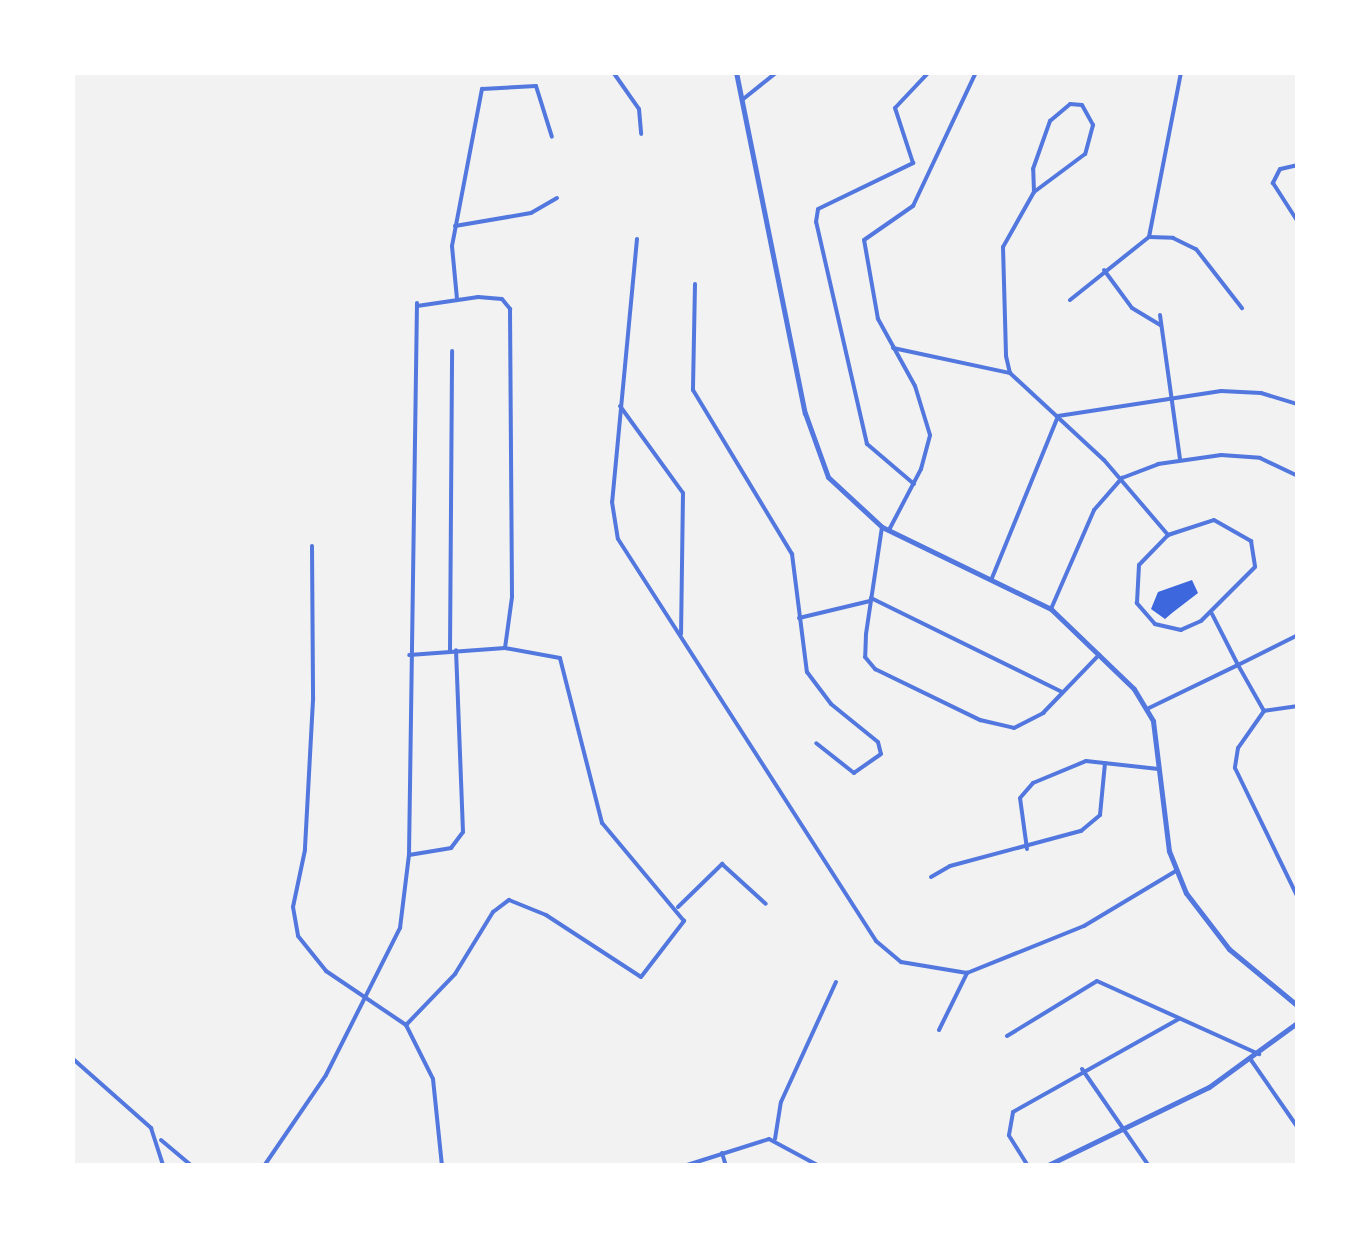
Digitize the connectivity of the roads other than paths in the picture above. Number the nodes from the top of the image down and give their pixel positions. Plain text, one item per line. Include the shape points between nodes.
1 (614, 72) edge
2 (736, 72) edge
3 (777, 72) edge
4 (929, 72) edge
5 (976, 72) edge
6 (1181, 72) edge
7 (741, 101) junction
8 (642, 134) dead end
9 (552, 137) dead end
10 (1298, 164) edge
11 (1034, 192) junction
12 (557, 198) dead end
13 (1298, 222) edge
14 (455, 226) junction
15 (1150, 237) junction
16 (636, 239) dead end
17 (1104, 270) junction
18 (695, 284) dead end
19 (457, 299) junction
20 (1070, 300) dead end
21 (1242, 308) dead end
22 (1160, 315) dead end
23 (1162, 326) junction
24 (892, 348) junction
25 (452, 351) dead end
26 (1010, 373) junction
27 (1171, 398) junction
28 (1298, 404) edge
29 (620, 406) junction
30 (1058, 416) junction
31 (1180, 459) junction
32 (1298, 476) edge
33 (1122, 478) junction
34 (914, 484) junction
35 (886, 528) junction
36 (1168, 535) junction
37 (312, 546) dead end
38 (992, 578) junction
39 (870, 600) junction
40 (1051, 609) junction
41 (1212, 614) junction
42 (799, 618) junction
43 (682, 634) junction
44 (1298, 635) edge
45 (505, 648) junction
46 (453, 650) junction
47 (1099, 655) junction
48 (408, 656) junction
49 (1238, 665) junction
50 (1062, 692) junction
51 (1298, 706) edge
52 (1148, 708) junction
53 (1264, 712) junction
54 (816, 743) dead end
55 (1105, 763) junction
56 (1159, 769) junction
57 (1026, 849) junction
58 (409, 855) junction
59 (1176, 872) junction
60 (931, 877) dead end
61 (1298, 898) edge
62 (766, 904) dead end
63 (678, 907) junction
64 (968, 973) junction
65 (836, 982) dead end
66 (370, 996) junction
67 (1298, 1006) edge
68 (1179, 1019) junction
69 (1298, 1022) edge
70 (406, 1025) junction
71 (939, 1030) dead end
72 (1007, 1036) dead end
73 (1259, 1054) junction
74 (72, 1058) edge
75 (1251, 1060) junction
76 (1082, 1070) junction
77 (1298, 1128) edge
78 (1125, 1131) junction
79 (159, 1138) junction
80 (776, 1140) junction
81 (722, 1153) junction
82 (164, 1166) edge
83 (192, 1166) edge
84 (264, 1166) edge
85 (442, 1166) edge
86 (684, 1166) edge
87 (726, 1166) edge
88 (819, 1166) edge
89 (1028, 1166) edge
90 (1046, 1166) edge
91 (1149, 1166) edge

1 - 8 street via 639,109
2 - 7 street
3 - 7 street
4 - 34 street via 895,108 913,163 818,209 816,222 867,444
5 - 24 street via 913,206 864,240 864,268
6 - 15 street
7 - 35 street via 815,452 843,498
9 - 14 street via 536,86 482,88
10 - 13 street via 1280,170 1273,183
11 - 11 street via 1033,169 1050,121 1070,104 1082,105 1093,125 1085,154
11 - 26 street via 1001,256
12 - 14 street via 532,213
14 - 19 street
15 - 17 street
15 - 21 street via 1173,238 1196,250
16 - 29 street
17 - 20 street
17 - 23 street via 1132,308
18 - 42 street via 691,385 792,554 800,580
19 - 45 street via 502,299 512,315 512,597
19 - 48 street via 417,305
22 - 23 street
23 - 27 street
24 - 26 street
24 - 34 street via 915,386 930,435
25 - 46 street
26 - 30 street
27 - 28 street via 1241,391
27 - 30 street
27 - 31 street
29 - 43 street via 614,529
29 - 43 street via 683,493
30 - 33 street
30 - 38 street
31 - 32 street via 1241,455
31 - 33 street
33 - 36 street
33 - 40 street via 1094,510
34 - 35 street
35 - 38 street
35 - 39 street
36 - 41 street via 1138,564 1138,603 1167,630
36 - 41 street via 1214,520 1251,541 1254,566
37 - 66 street via 314,700 305,850 292,907 309,956
38 - 40 street
39 - 42 street
39 - 50 street
39 - 50 street via 868,664 927,695 1005,728 1029,722
40 - 47 street
41 - 49 street
42 - 54 street via 807,672 831,704 878,742 881,754 856,773
43 - 64 street via 876,940 901,962
44 - 49 street
45 - 46 street
45 - 63 street via 546,652 563,662 602,823
46 - 48 street
46 - 58 street via 463,832 451,848
47 - 50 street
47 - 52 street
48 - 58 street
49 - 52 street
49 - 53 street
51 - 53 street
52 - 56 street
53 - 61 street via 1238,748 1234,768
55 - 56 street
55 - 57 street via 1094,822
55 - 57 street via 1068,765 1024,788
56 - 59 street
57 - 60 street via 950,866
58 - 66 street via 400,928
59 - 64 street via 1084,926
59 - 67 street via 1229,950
62 - 63 street via 722,864
63 - 70 street via 684,927 640,978 546,915 509,900
64 - 71 street
65 - 80 street via 781,1102
66 - 70 street
66 - 84 street
68 - 72 street via 1097,981
68 - 73 street
68 - 76 street
69 - 73 street
70 - 85 street via 433,1079
73 - 75 street
74 - 79 street
75 - 77 street
75 - 78 street
76 - 78 street
76 - 89 street via 1013,1112 1009,1135
78 - 90 street
78 - 91 street
79 - 82 street
79 - 83 street
80 - 81 street
80 - 88 street
81 - 86 street
81 - 87 street

